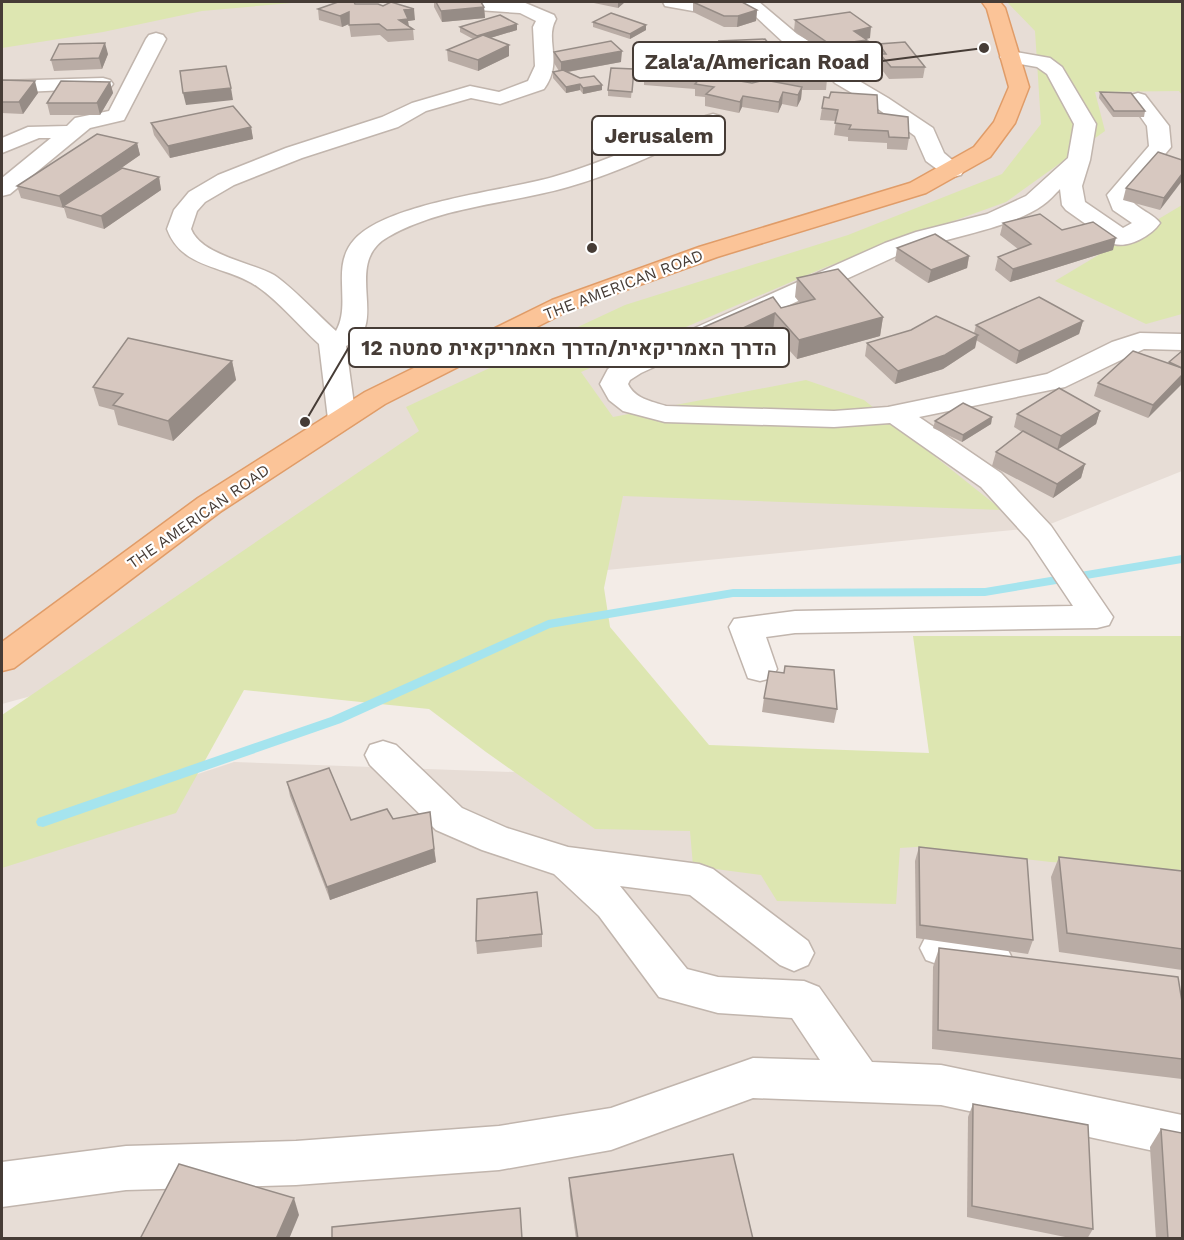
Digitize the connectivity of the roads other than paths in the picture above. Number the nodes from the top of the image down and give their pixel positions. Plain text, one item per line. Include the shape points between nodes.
1 (476, 2) edge
2 (672, 2) edge
3 (716, 2) edge
4 (749, 2) edge
5 (991, 2) edge
6 (156, 39) dead end
7 (1010, 57) junction
8 (135, 83) junction
9 (2, 87) edge
10 (1138, 99) edge
11 (713, 120) dead end
12 (2, 131) edge
13 (36, 132) junction
14 (70, 132) junction
15 (2, 146) edge
16 (1079, 160) junction
17 (953, 170) junction
18 (2, 189) edge
19 (332, 342) junction
20 (1182, 342) edge
21 (896, 414) junction
22 (342, 419) junction
23 (2, 659) edge
24 (760, 669) dead end
25 (383, 755) dead end
26 (568, 864) junction
27 (940, 948) edge
28 (794, 953) dead end
29 (1032, 962) edge
30 (860, 1082) junction
31 (1182, 1136) edge
32 (2, 1185) edge

1 - 19 street via 523,8 547,19 542,27 545,66 537,85 500,98 470,92 419,107 390,122 226,180 197,197 186,210 179,229 184,242 200,253 266,281
2 - 3 street
4 - 17 street via 790,38 822,57 842,79 925,133 934,156
5 - 7 main road, THE AMERICAN ROAD
6 - 8 street
7 - 16 street via 1042,62 1055,71 1085,124
7 - 17 main road, THE AMERICAN ROAD via 1019,87 1004,123 982,152
8 - 9 street
8 - 14 street via 117,116 83,123
10 - 16 street via 1158,126 1160,147 1119,195 1121,205 1148,224 1122,239 1074,205 1071,186
11 - 19 street via 616,163 561,182 420,214 387,227 364,242 355,256 354,319 348,336
12 - 13 street
13 - 14 street
13 - 15 street
14 - 18 street
16 - 21 street via 1034,201 995,219 894,248 631,367 618,375 614,384 619,394 633,405 665,414 834,420
17 - 22 main road, THE AMERICAN ROAD via 918,188 708,252 561,305 375,398
19 - 22 street
20 - 21 street via 1140,341 1055,381
21 - 24 street via 991,480 1040,533 1097,617 795,622 746,627
22 - 23 main road, THE AMERICAN ROAD via 209,505
25 - 26 street via 449,819
26 - 28 street via 699,880
26 - 30 street via 613,904 674,984 718,995 804,1000
27 - 29 street
30 - 31 street via 941,1085
30 - 32 street via 753,1078 611,1129 499,1148 296,1163 126,1168

